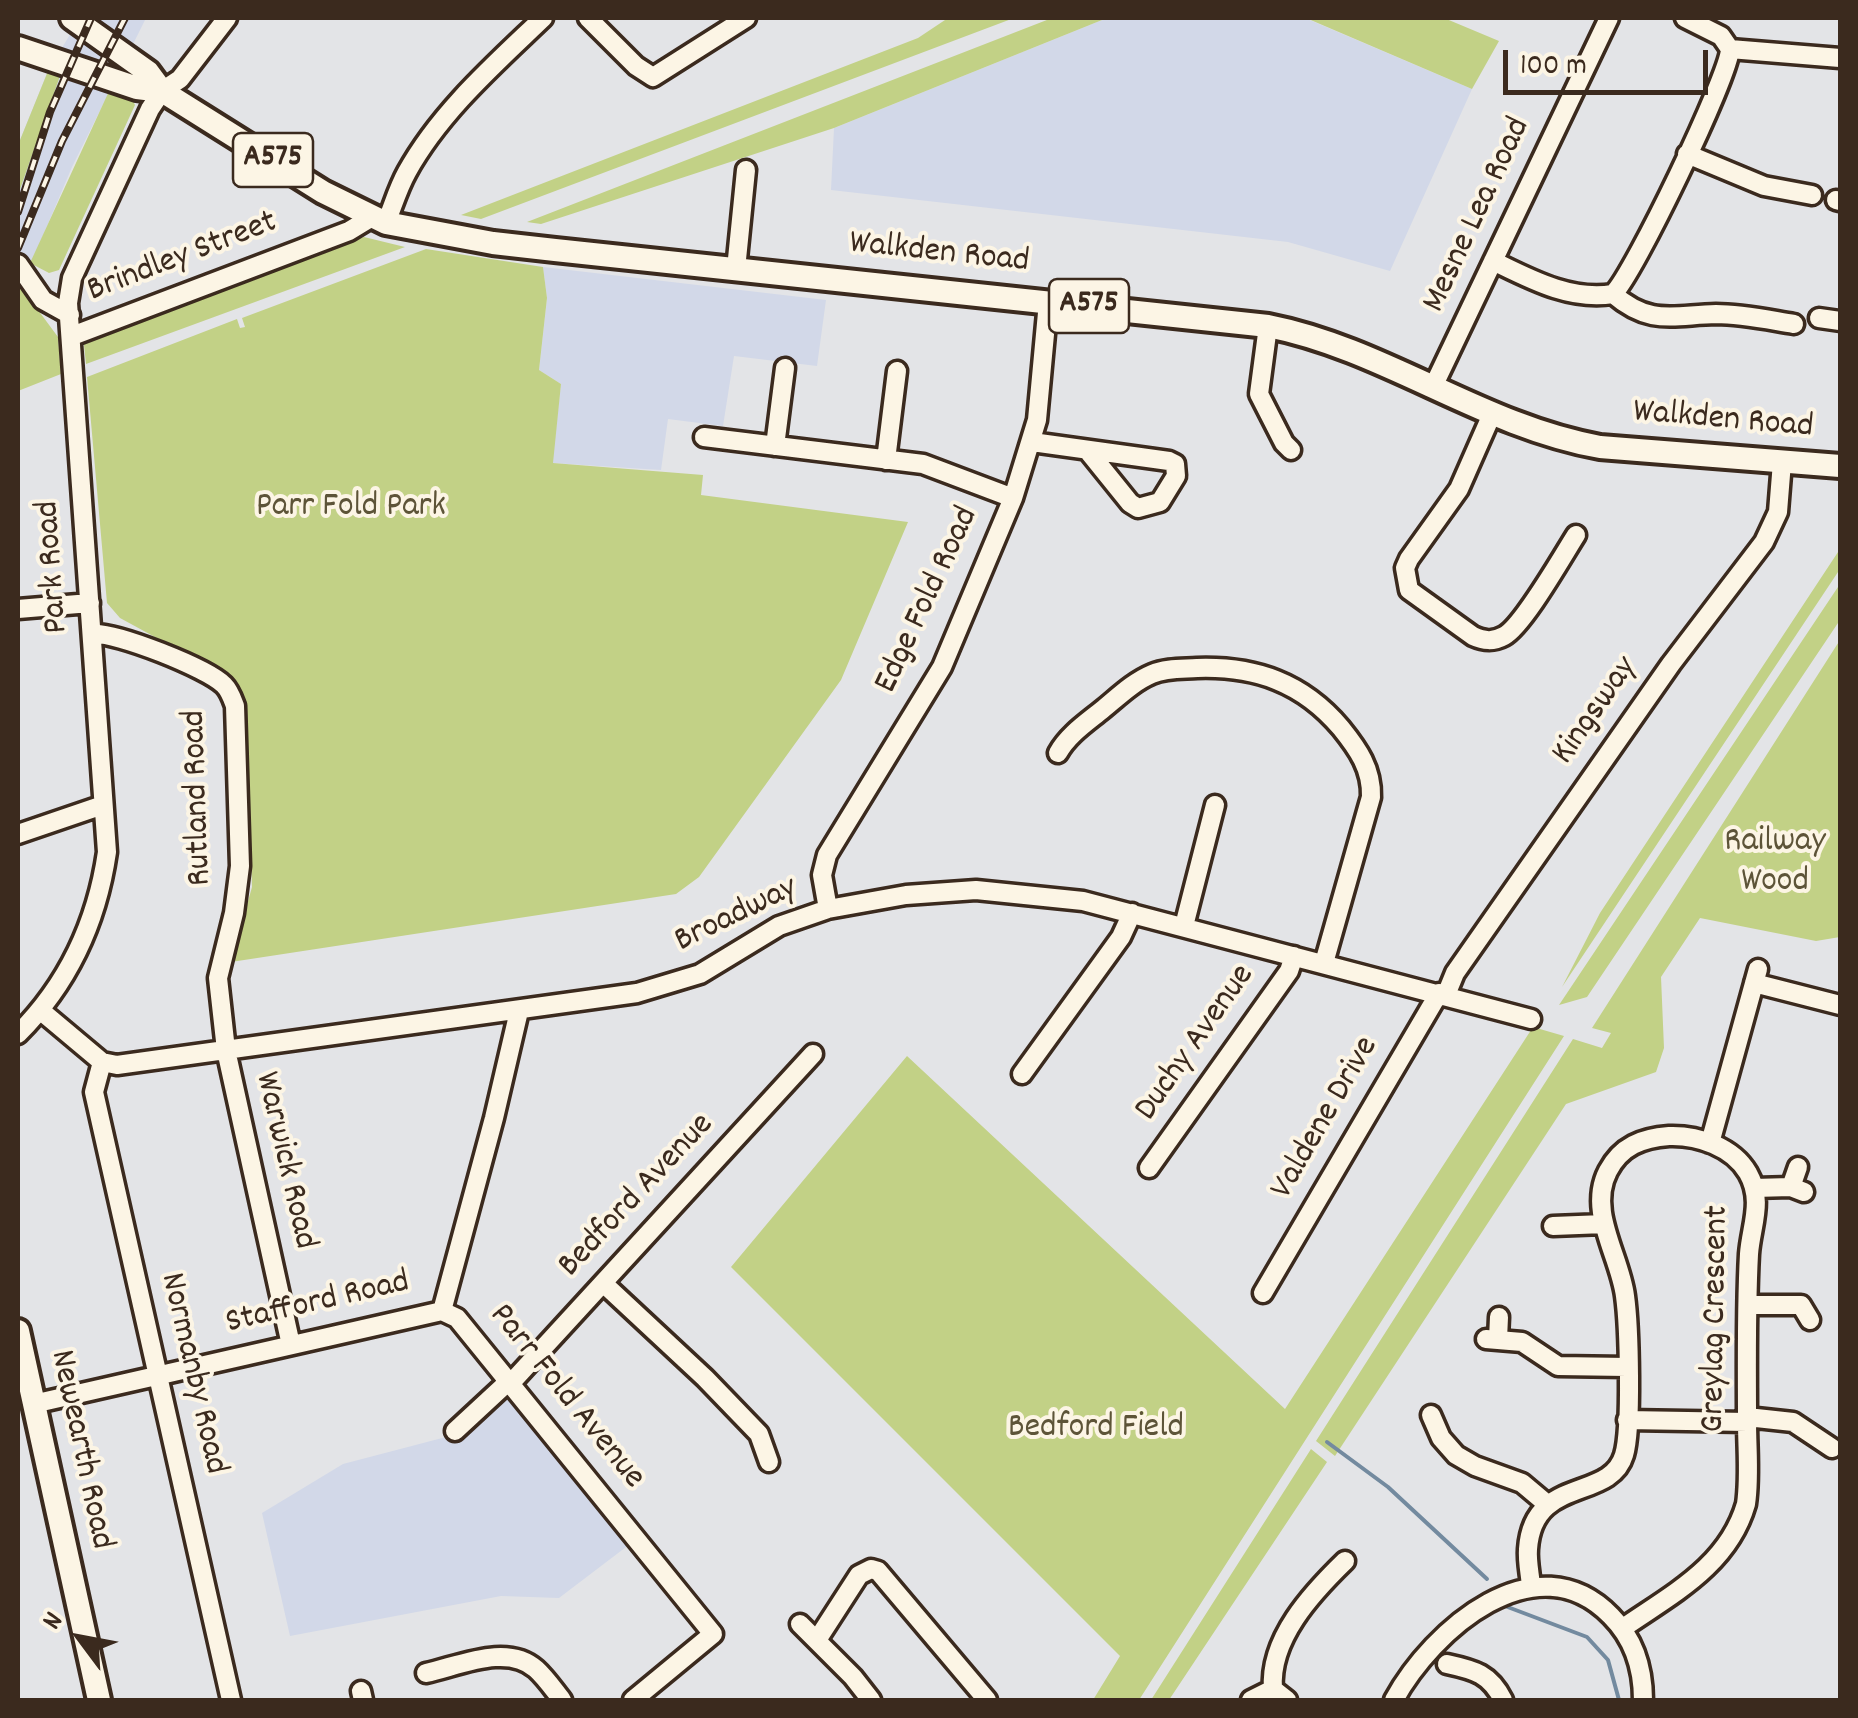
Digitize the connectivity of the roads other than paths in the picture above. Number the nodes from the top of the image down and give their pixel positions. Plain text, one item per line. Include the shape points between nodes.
1 (72, 18) edge
2 (228, 18) edge
3 (544, 18) edge
4 (588, 18) edge
5 (746, 18) edge
6 (1609, 18) edge
7 (1685, 18) edge
8 (106, 41) junction
9 (18, 48) edge
10 (1730, 49) junction
11 (1840, 58) edge
12 (90, 71) junction
13 (162, 91) junction
14 (1687, 154) junction
15 (746, 170) dead end
16 (1812, 195) dead end
17 (379, 220) junction
18 (1493, 261) junction
19 (736, 269) junction
20 (23, 272) edge
21 (69, 290) junction
22 (1613, 294) junction
23 (1048, 302) junction
24 (70, 315) junction
25 (1819, 318) dead end
26 (1840, 321) edge
27 (1794, 324) dead end
28 (1268, 326) junction
29 (72, 346) junction
30 (785, 368) dead end
31 (896, 371) dead end
32 (1434, 387) junction
33 (1492, 414) junction
34 (704, 437) dead end
35 (1032, 442) junction
36 (776, 446) junction
37 (1290, 450) dead end
38 (1088, 451) junction
39 (886, 460) junction
40 (1782, 462) junction
41 (1840, 466) edge
42 (1013, 498) junction
43 (1576, 535) dead end
44 (90, 603) junction
45 (18, 610) edge
46 (92, 634) junction
47 (1058, 753) dead end
48 (103, 804) junction
49 (1215, 805) dead end
50 (18, 834) edge
51 (828, 909) junction
52 (1132, 913) junction
53 (1184, 926) junction
54 (1294, 956) junction
55 (1324, 964) junction
56 (1442, 994) junction
57 (1840, 1005) edge
58 (40, 1010) junction
59 (519, 1012) junction
60 (1531, 1019) dead end
61 (18, 1034) edge
62 (226, 1050) junction
63 (813, 1054) dead end
64 (102, 1062) junction
65 (1022, 1074) dead end
66 (1710, 1143) junction
67 (1798, 1167) dead end
68 (1149, 1168) dead end
69 (1754, 1188) junction
70 (1566, 1205) dead end
71 (1604, 1224) junction
72 (603, 1283) junction
73 (1271, 1284) dead end
74 (1749, 1305) junction
75 (1807, 1306) dead end
76 (442, 1311) junction
77 (1499, 1316) dead end
78 (18, 1331) edge
79 (291, 1345) junction
80 (1627, 1367) junction
81 (158, 1376) junction
82 (510, 1382) junction
83 (34, 1404) junction
84 (1747, 1419) junction
85 (1627, 1420) junction
86 (455, 1431) dead end
87 (1416, 1435) dead end
88 (1832, 1448) dead end
89 (770, 1452) dead end
90 (1547, 1504) junction
91 (1348, 1560) dead end
92 (1531, 1586) junction
93 (800, 1624) dead end
94 (1622, 1628) junction
95 (817, 1640) junction
96 (1455, 1661) dead end
97 (437, 1675) dead end
98 (1280, 1695) edge
99 (99, 1700) edge
100 (230, 1700) edge
101 (562, 1700) edge
102 (632, 1700) edge
103 (871, 1700) edge
104 (987, 1700) edge
105 (1251, 1700) edge
106 (1394, 1700) edge
107 (1503, 1700) edge
108 (1643, 1700) edge

1 - 8 main road, Walkden Road / A575
2 - 13 street, Park Road via 180,79
3 - 17 street via 430,138
4 - 5 street via 653,77
6 - 18 street, Mesne Lea Road
7 - 10 street via 1721,36
8 - 12 main road
8 - 13 main road, Walkden Road / A575
9 - 12 main road, A575
10 - 11 street
10 - 14 street via 1728,68
12 - 13 main road, A575
13 - 17 main road, Walkden Road / A575
13 - 21 street, Park Road
14 - 16 street via 1751,182
14 - 22 street via 1628,277
15 - 19 street
17 - 19 main road, Walkden Road / A575 via 493,243
17 - 29 street, Brindley Street
18 - 22 street via 1546,287
18 - 32 street, Mesne Lea Road
19 - 23 main road, Walkden Road / A575
20 - 21 street
20 - 24 street via 43,300
21 - 24 street, Park Road
22 - 27 street via 1657,318 1718,314
23 - 28 main road, Walkden Road / A575
23 - 35 street, Edge Fold Road
24 - 29 street, Park Road
25 - 26 street
28 - 32 main road, Walkden Road / A575 via 1342,347
28 - 37 street via 1259,394
29 - 44 street, Park Road
30 - 36 street
31 - 39 street
32 - 33 main road, Walkden Road / A575
33 - 40 main road, Walkden Road / A575 via 1600,446
33 - 43 street via 1459,488 1409,559 1409,590 1473,636 1502,638
34 - 36 street
35 - 38 street
35 - 42 street, Edge Fold Road
36 - 39 street
38 - 38 street via 1169,460 1176,476 1160,502 1138,508
39 - 42 street via 936,467
40 - 41 main road, Walkden Road / A575
40 - 56 street, Kingsway via 1778,512 1764,542
42 - 51 street, Edge Fold Road via 942,667 827,854 822,875
44 - 45 street
44 - 46 street, Park Road
46 - 48 street, Park Road
46 - 62 street, Rutland Road via 110,633 202,671 226,688 235,706 240,866 218,978
47 - 55 street via 1067,738 1136,682 1165,670 1237,668 1308,695 1362,756 1372,782
48 - 50 street
48 - 58 street, Park Road via 107,852 96,910 64,978
49 - 53 street
51 - 52 street, Broadway via 976,890
51 - 59 street, Broadway via 778,926 679,982
52 - 53 street, Broadway
52 - 65 street
53 - 54 street, Broadway
54 - 55 street, Broadway
54 - 68 street, Duchy Avenue
55 - 56 street, Broadway
56 - 60 street, Broadway
56 - 73 street, Valdene Drive
57 - 66 street via 1756,976
58 - 61 street, Park Road
58 - 64 street
59 - 62 street, Broadway
59 - 76 street, Parr Fold Avenue
62 - 64 street, Broadway
62 - 79 street, Warwick Road
63 - 72 street, Bedford Avenue
64 - 81 street, Normanby Road via 94,1092
66 - 69 street, Greylag Crescent via 1738,1160
66 - 71 street via 1676,1136 1628,1146 1602,1185
67 - 69 street via 1797,1189
69 - 74 street, Greylag Crescent
70 - 71 street via 1559,1226
71 - 80 street via 1626,1298
72 - 82 street, Bedford Avenue
72 - 89 street via 705,1378
74 - 75 street
74 - 84 street, Greylag Crescent
76 - 79 street, Stafford Road
76 - 82 street, Parr Fold Avenue via 457,1318
77 - 80 street via 1492,1339 1522,1342 1558,1366
78 - 83 main road, Newearth Road
79 - 81 street, Stafford Road
80 - 85 street
81 - 83 street, Stafford Road
81 - 100 street, Normanby Road
82 - 86 street, Bedford Avenue
82 - 102 street, Parr Fold Avenue via 713,1634
83 - 99 main road, Newearth Road
84 - 85 street
84 - 88 street via 1785,1419 1818,1431
84 - 94 street, Greylag Crescent via 1748,1489 1734,1536 1710,1565
85 - 90 street via 1624,1454 1615,1470
87 - 90 street via 1433,1421 1465,1461 1522,1484
90 - 92 street via 1530,1538
91 - 98 street via 1285,1636 1274,1663
92 - 94 street via 1578,1594
92 - 106 street via 1455,1624 1412,1669
93 - 95 street
94 - 108 street via 1634,1650
95 - 103 street
95 - 104 street via 860,1575 878,1571
96 - 107 street via 1490,1678
97 - 101 street via 514,1657 539,1670
98 - 105 street

